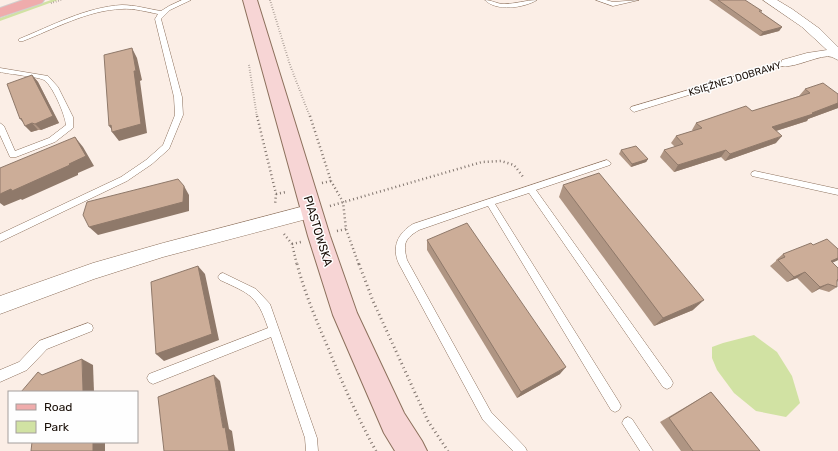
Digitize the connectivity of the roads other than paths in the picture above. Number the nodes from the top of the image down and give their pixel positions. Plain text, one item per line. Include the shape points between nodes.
1 (37, 0) edge
2 (188, 0) edge
3 (250, 0) edge
4 (488, 0) edge
5 (534, 0) edge
6 (599, 0) edge
7 (636, 0) edge
8 (769, 0) edge
9 (0, 13) edge
10 (162, 13) junction
11 (21, 40) dead end
12 (837, 53) edge
13 (787, 63) joint
14 (0, 70) edge
15 (634, 109) dead end
16 (0, 126) edge
17 (607, 163) dead end
18 (756, 174) dead end
19 (531, 188) junction
20 (838, 192) edge
21 (490, 203) junction
22 (312, 211) junction
23 (0, 238) edge
24 (224, 277) dead end
25 (0, 305) edge
26 (88, 328) dead end
27 (274, 331) junction
28 (0, 376) edge
29 (153, 378) dead end
30 (667, 383) dead end
31 (614, 406) dead end
32 (628, 423) dead end
33 (312, 451) edge
34 (412, 451) edge
35 (521, 451) edge
36 (647, 451) edge

1 - 9 main road
2 - 10 lane
3 - 22 street, PIASTOWSKA
4 - 5 lane via 507,6
6 - 7 lane via 613,4
8 - 12 street, KSIĘŻNEJ DOBRAWY via 816,33
10 - 11 lane via 120,8 80,17
10 - 23 lane via 158,19 178,97 179,115 166,147 124,179
12 - 13 street, KSIĘŻNEJ DOBRAWY
13 - 15 lane, KSIĘŻNEJ DOBRAWY
14 - 16 lane via 46,78 54,87 69,117 70,126 52,140 13,156
17 - 19 lane
18 - 20 lane
19 - 21 lane
19 - 30 lane
21 - 31 lane
21 - 35 lane via 416,226 405,233 400,241 399,251 402,261 487,416
22 - 25 street via 93,271
22 - 34 street, PIASTOWSKA via 346,314 394,423
24 - 27 lane via 261,298
26 - 28 lane via 43,345 23,366
27 - 29 lane
27 - 33 lane via 311,438
32 - 36 lane

